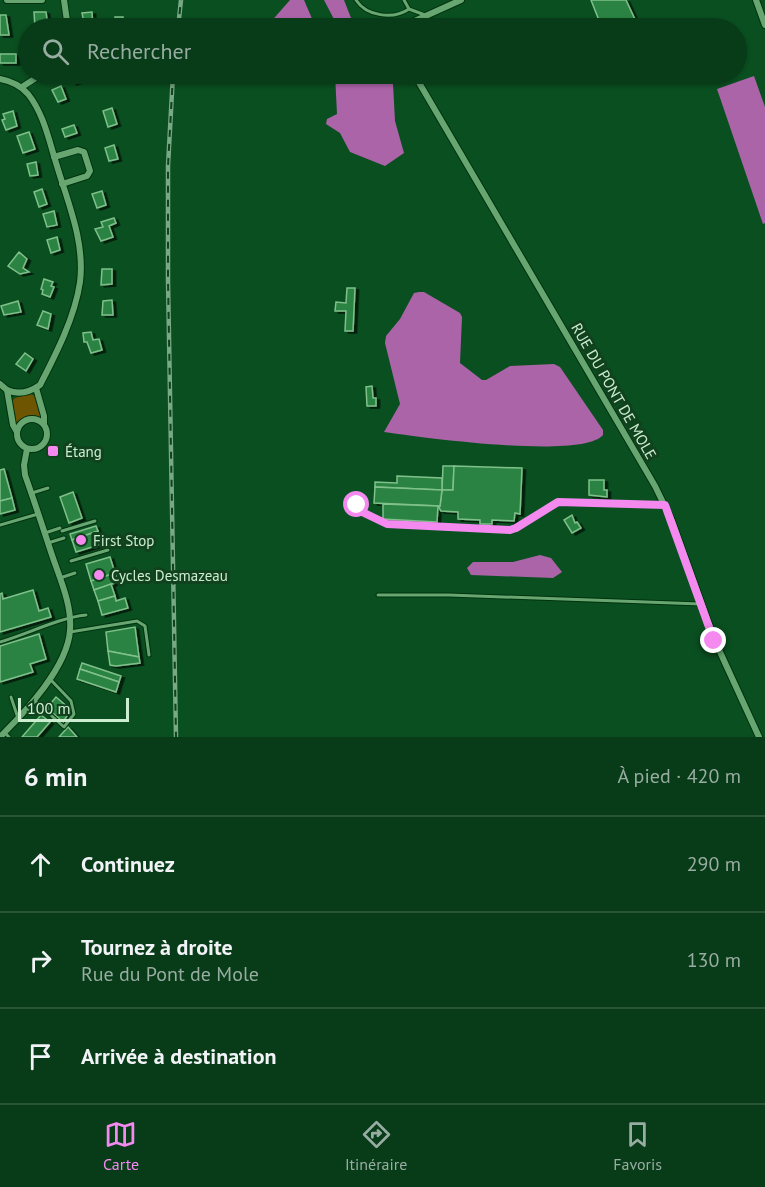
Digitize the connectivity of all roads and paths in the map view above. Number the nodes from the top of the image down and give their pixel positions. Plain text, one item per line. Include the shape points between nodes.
1 (7, 0) edge
2 (42, 0) edge
3 (64, 0) edge
4 (356, 0) edge
5 (404, 0) edge
6 (461, 0) edge
7 (756, 0) edge
8 (409, 9) junction
9 (426, 16) junction
10 (67, 18) edge
11 (422, 18) edge
12 (765, 25) edge
13 (0, 80) edge
14 (27, 84) edge
15 (420, 84) edge
16 (22, 87) junction
17 (54, 157) junction
18 (62, 184) junction
19 (0, 384) edge
20 (36, 388) junction
21 (6, 390) junction
22 (44, 424) junction
23 (17, 432) junction
24 (27, 449) junction
25 (48, 488) dead end
26 (31, 493) junction
27 (357, 494) dead end
28 (665, 505) junction
29 (38, 514) junction
30 (95, 521) dead end
31 (0, 525) edge
32 (45, 533) junction
33 (64, 538) dead end
34 (48, 543) junction
35 (108, 550) dead end
36 (71, 561) dead end
37 (75, 573) dead end
38 (60, 578) junction
39 (378, 595) dead end
40 (703, 604) junction
41 (86, 615) dead end
42 (70, 616) junction
43 (70, 632) junction
44 (0, 642) edge
45 (149, 655) dead end
46 (50, 679) junction
47 (11, 697) dead end
48 (33, 700) junction
49 (18, 718) junction
50 (5, 736) edge
51 (759, 737) edge

1 - 2 street
3 - 10 street
4 - 8 lane via 360,7 379,15
5 - 8 lane
6 - 9 street
7 - 12 street
8 - 9 lane
9 - 11 street
13 - 16 street
14 - 16 street
15 - 28 street, RUE DU PONT DE MOLE
16 - 17 street via 39,114
17 - 18 street
17 - 18 street via 84,152 90,171 87,176
18 - 20 street via 78,239 80,281 65,331
19 - 21 street
20 - 21 street via 17,393
20 - 22 street
21 - 23 street
22 - 23 street via 31,419 22,423
22 - 24 street via 48,434 45,443 37,449
23 - 24 street via 19,442
24 - 26 street via 24,465
25 - 26 lane
26 - 29 street
27 - 28 lane via 360,511 387,524 510,530 558,502
28 - 40 street, RUE DU PONT DE MOLE
29 - 31 lane
29 - 32 street
30 - 32 lane
32 - 34 street
33 - 34 lane
34 - 38 street
35 - 36 lane
37 - 38 lane
38 - 42 street
39 - 40 lane
40 - 51 street, RUE DU PONT DE MOLE via 714,641
41 - 42 lane
42 - 43 street
42 - 44 lane
43 - 45 lane via 137,621 145,626
43 - 46 street
46 - 48 street
46 - 48 lane via 71,701 71,719 64,727
47 - 49 lane
48 - 49 street
49 - 50 street

